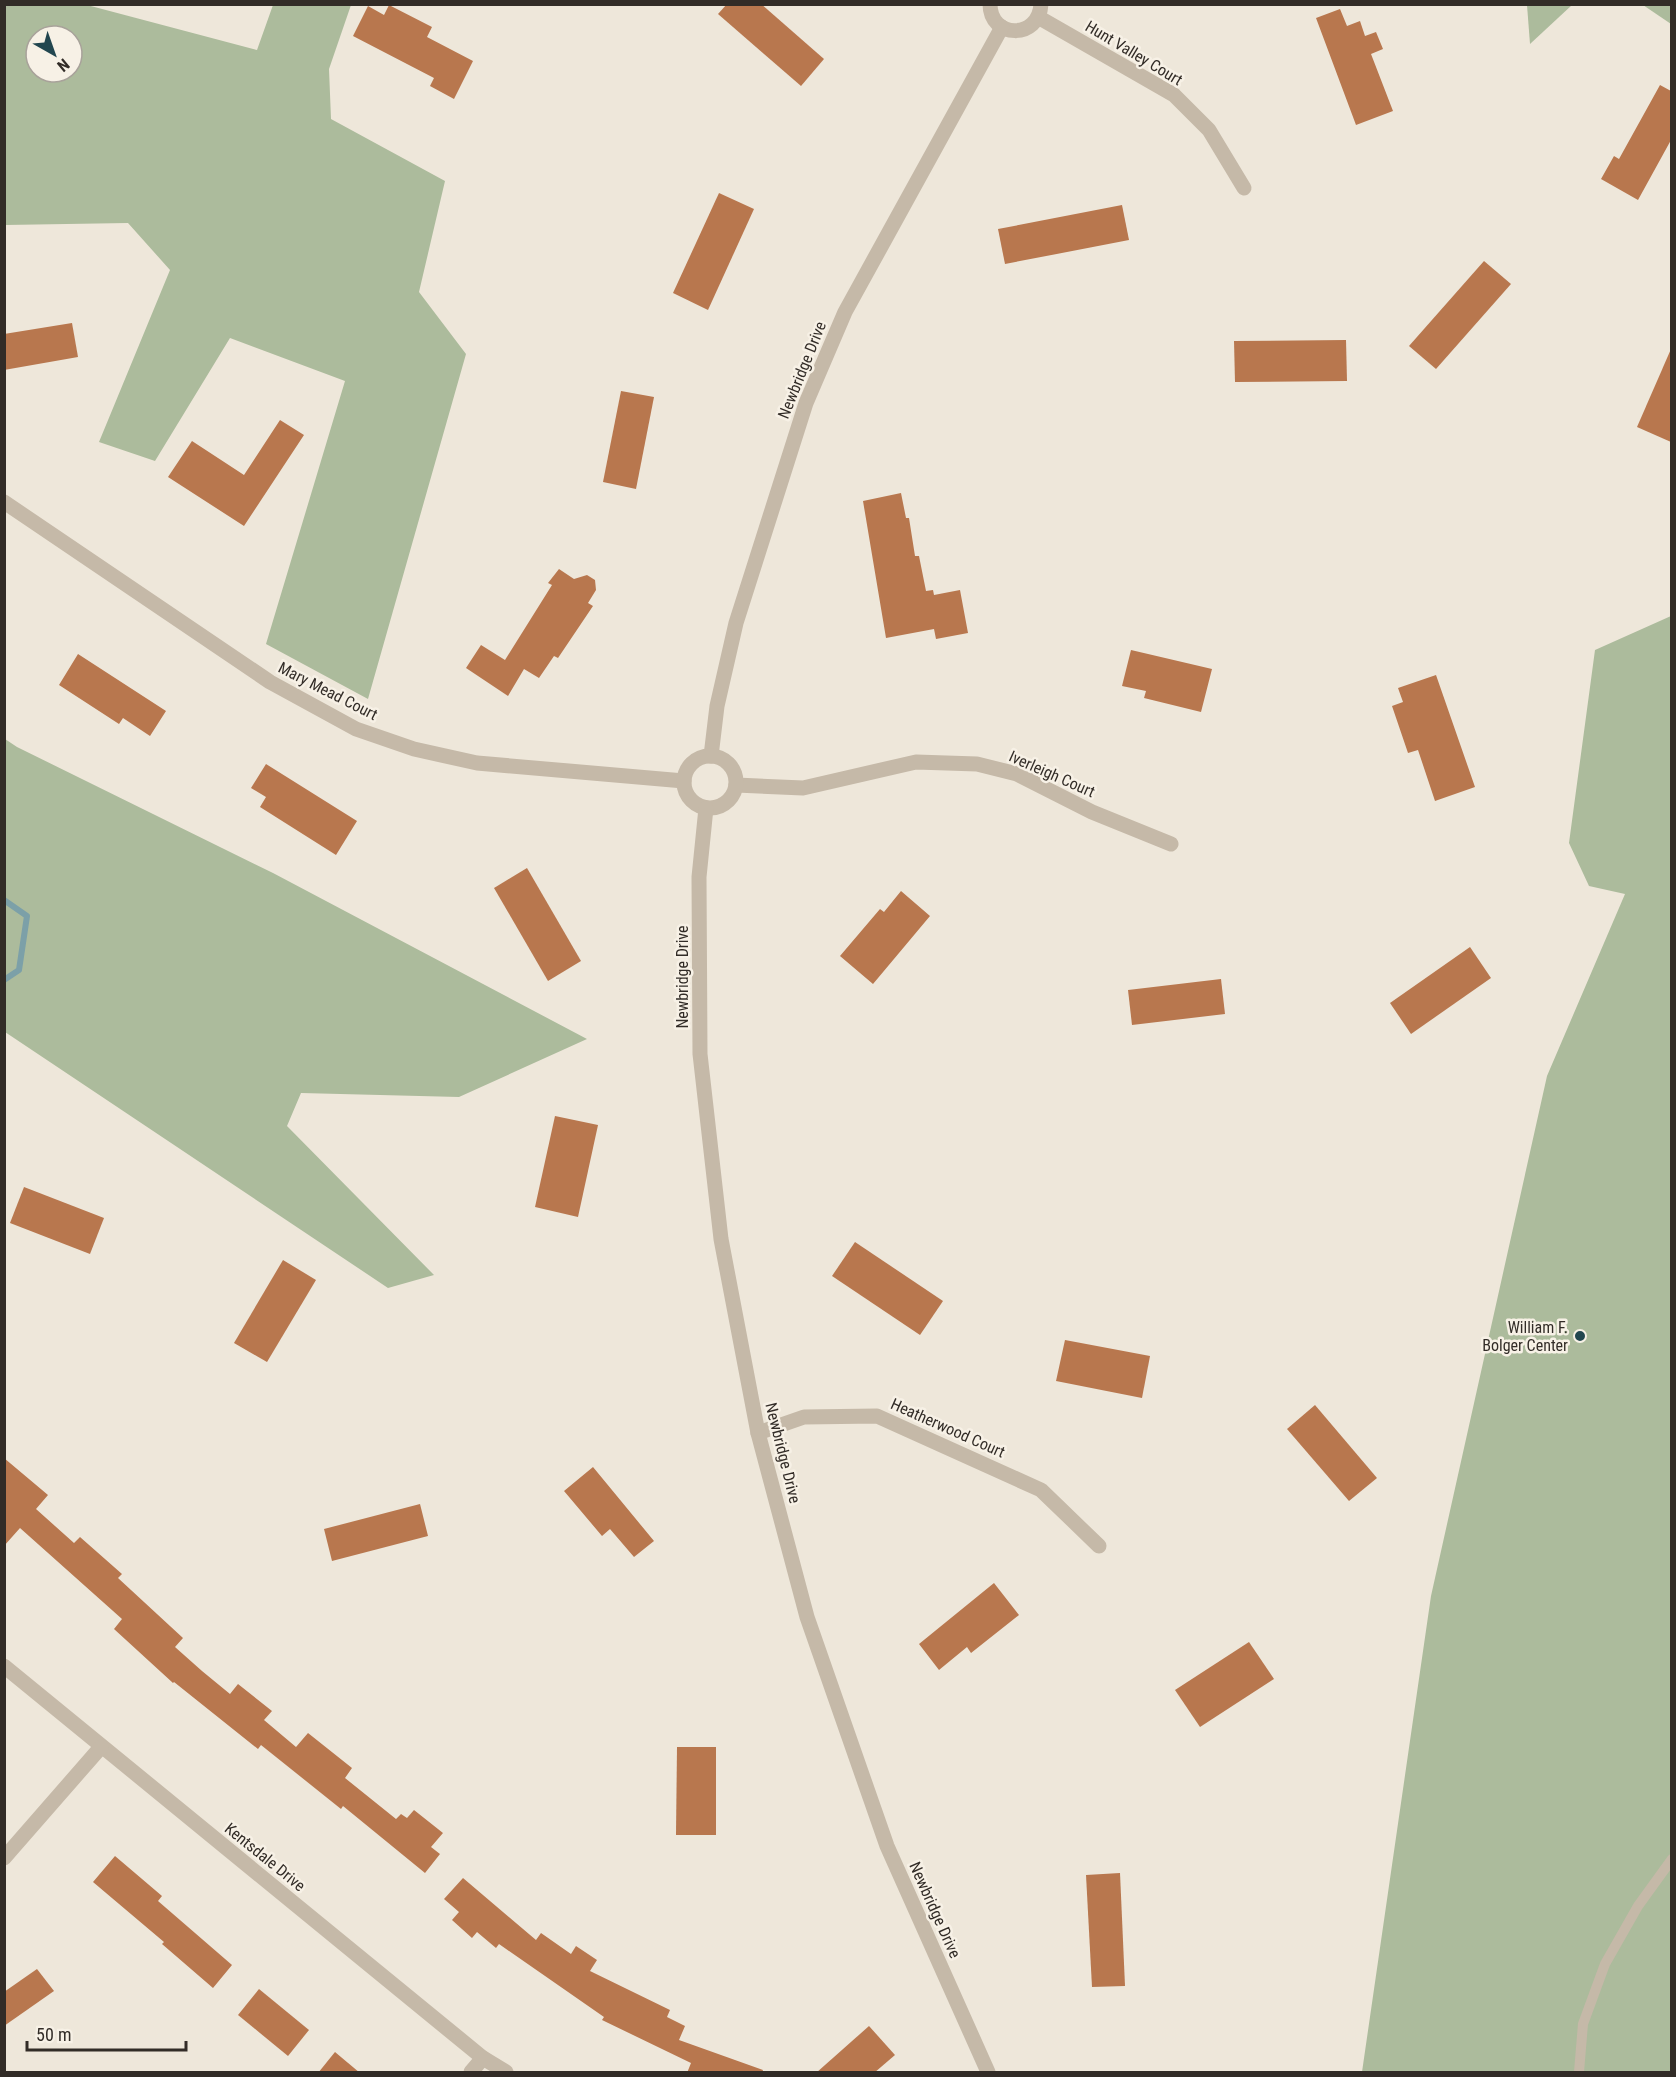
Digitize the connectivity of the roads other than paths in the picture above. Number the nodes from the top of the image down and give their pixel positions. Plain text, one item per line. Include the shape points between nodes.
1 (990, 4) edge
2 (1039, 11) edge
3 (1002, 27) junction
4 (1244, 188) dead end
5 (4, 502) edge
6 (711, 756) junction
7 (684, 781) junction
8 (736, 785) junction
9 (706, 808) junction
10 (1171, 844) dead end
11 (758, 1433) junction
12 (1099, 1546) dead end
13 (4, 1666) edge
14 (101, 1747) junction
15 (4, 1858) edge
16 (1671, 1859) edge
17 (483, 2058) junction
18 (471, 2073) edge
19 (506, 2073) edge
20 (988, 2073) edge
21 (1579, 2073) edge

1 - 3 street via 993,18
2 - 3 street via 1029,27 1013,31
2 - 4 street, Hunt Valley Court via 1174,96 1209,130
3 - 6 street, Newbridge Drive via 845,312 806,402 736,623 717,706
5 - 7 street, Mary Mead Court via 270,682 356,729 414,749 477,763
6 - 7 street via 696,760
6 - 8 street via 733,769
7 - 9 street via 692,802
8 - 9 street via 723,806
8 - 10 street, Iverleigh Court via 803,788 916,762 978,764 1017,774 1092,812
9 - 11 street, Newbridge Drive via 699,877 700,1054 721,1239
11 - 12 street, Heatherwood Court via 804,1417 877,1416 1041,1490
11 - 20 street, Newbridge Drive via 807,1617 887,1846
13 - 14 street, Kentsdale Drive
14 - 15 street
14 - 17 street, Kentsdale Drive
16 - 21 lane via 1605,1964 1583,2024
17 - 18 street
17 - 19 street, Kentsdale Drive

